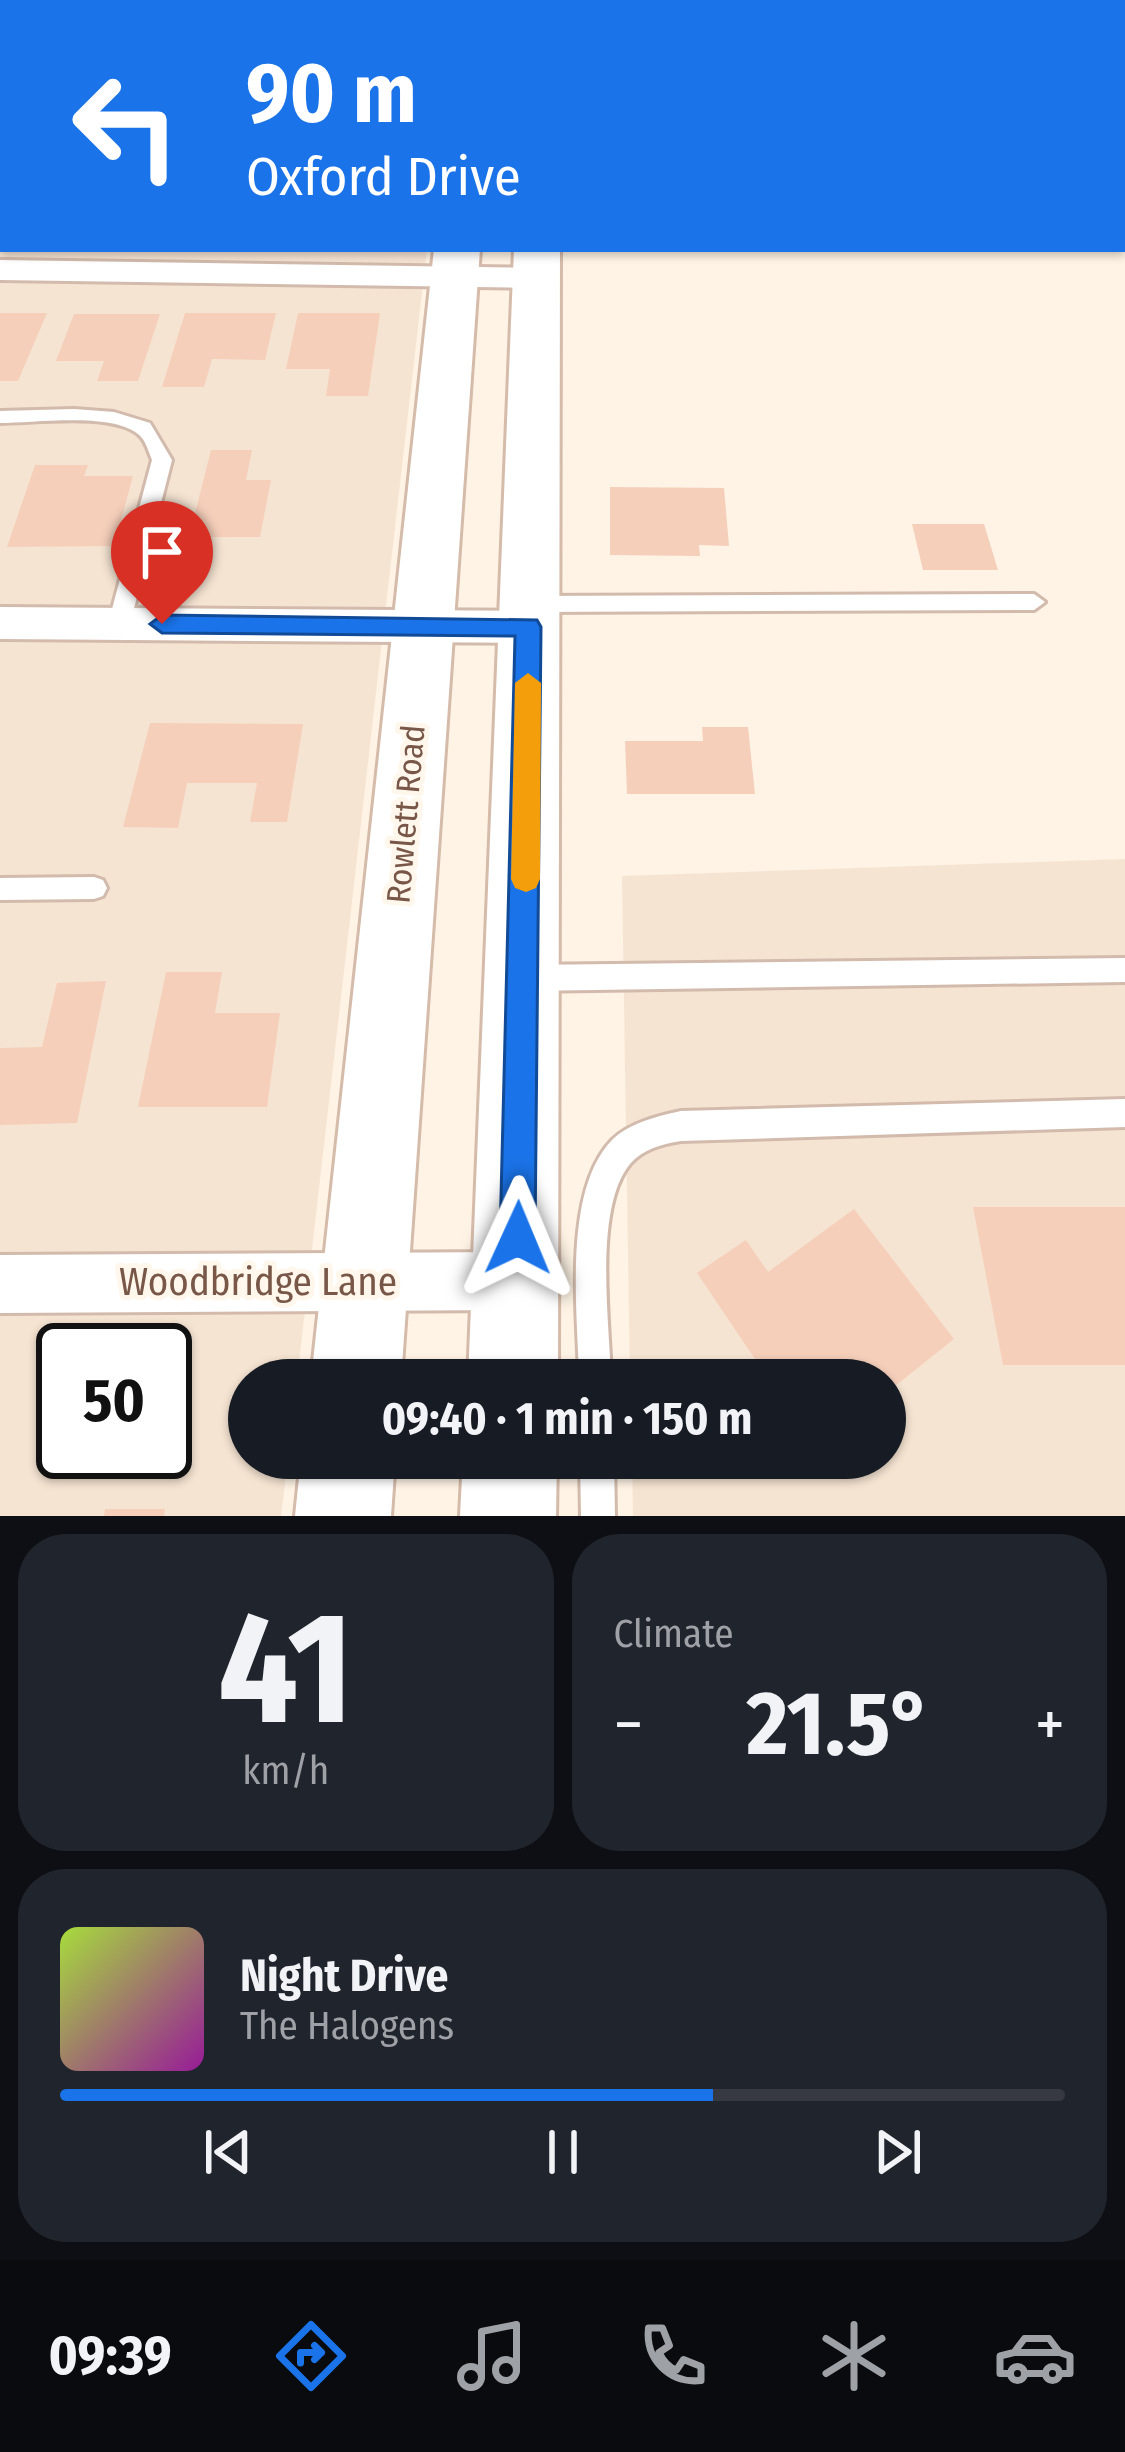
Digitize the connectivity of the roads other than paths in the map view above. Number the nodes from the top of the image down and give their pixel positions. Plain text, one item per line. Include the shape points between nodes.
1 (456, 263) edge
2 (537, 264) edge
3 (0, 270) edge
4 (0, 417) edge
5 (1034, 602) dead end
6 (529, 615) junction
7 (0, 623) edge
8 (119, 624) junction
9 (423, 626) junction
10 (94, 888) dead end
11 (0, 889) edge
12 (1125, 970) edge
13 (524, 978) junction
14 (1125, 1113) edge
15 (516, 1281) junction
16 (365, 1282) junction
17 (0, 1284) edge
18 (358, 1359) edge
19 (514, 1359) edge
20 (596, 1359) edge
21 (346, 1479) edge
22 (509, 1479) edge
23 (597, 1479) edge
24 (343, 1516) edge
25 (508, 1516) edge
26 (598, 1516) edge

1 - 2 street
1 - 3 street
1 - 9 main road, Rowlett Road
2 - 6 main road
4 - 8 lane via 92,417 140,424 152,437 162,460
5 - 6 lane
6 - 9 street
6 - 13 main road
7 - 8 street
8 - 9 street
9 - 16 main road, Rowlett Road
10 - 11 lane
12 - 13 lane
13 - 15 main road
14 - 20 lane via 649,1133 618,1153 602,1187 593,1253
15 - 16 street, Woodbridge Lane
15 - 19 main road
16 - 17 street, Woodbridge Lane
16 - 18 main road, Rowlett Road
21 - 24 main road
22 - 25 main road
23 - 26 lane

